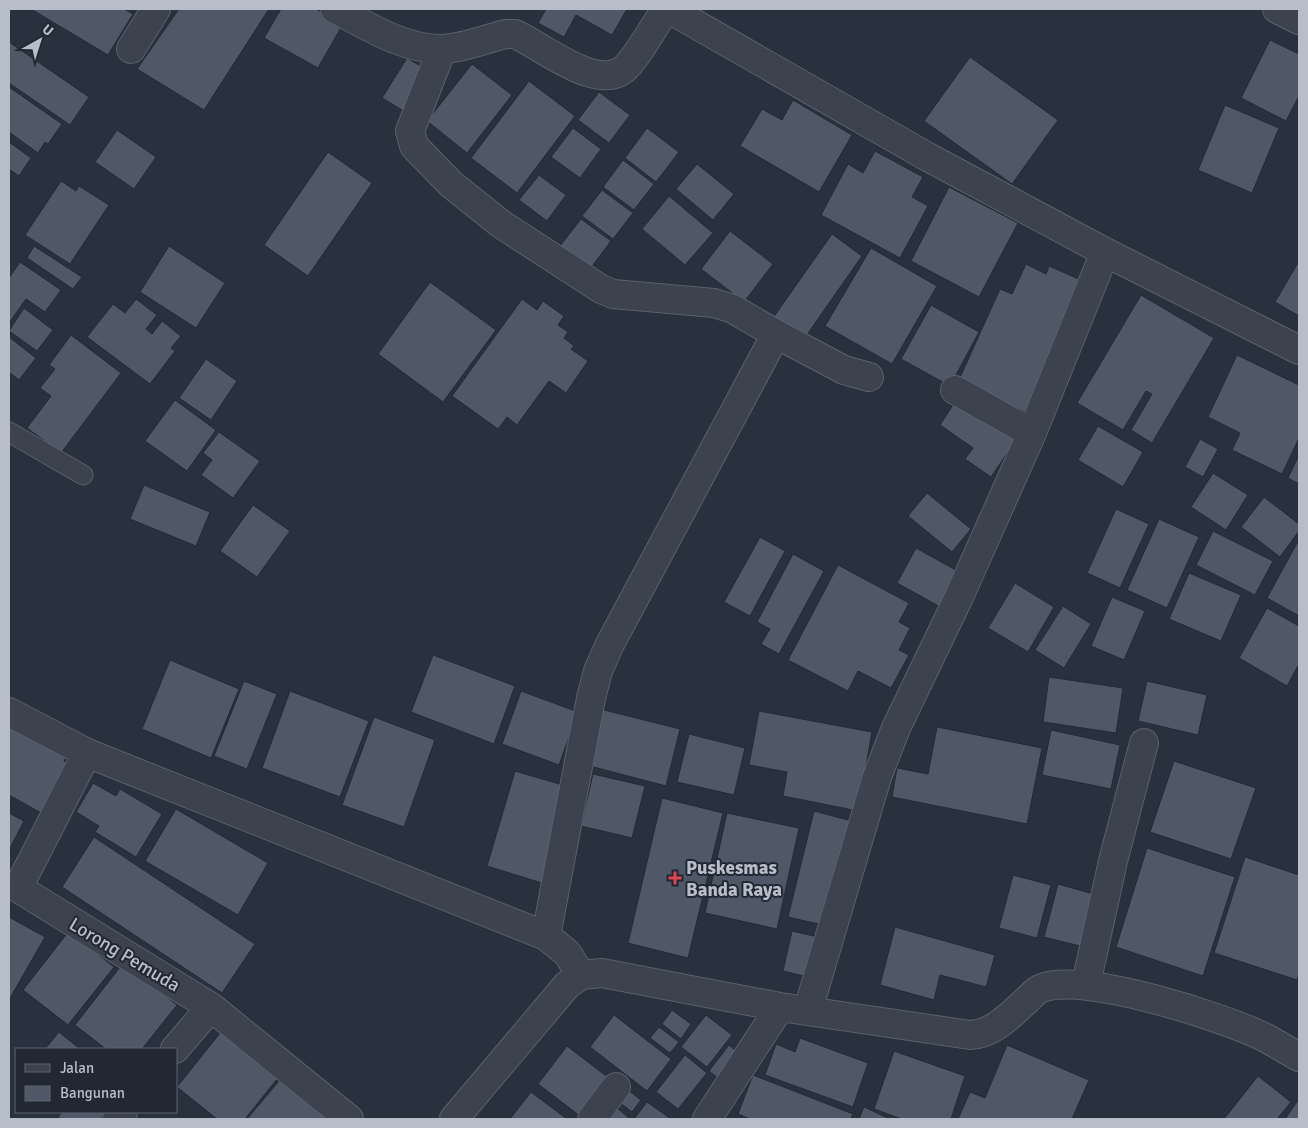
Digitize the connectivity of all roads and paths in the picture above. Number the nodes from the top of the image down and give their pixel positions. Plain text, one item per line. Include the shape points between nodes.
1 (156, 9) edge
2 (335, 9) edge
3 (667, 9) edge
4 (1277, 9) edge
5 (1299, 20) edge
6 (132, 49) dead end
7 (442, 49) junction
8 (1104, 252) junction
9 (776, 334) junction
10 (1299, 350) edge
11 (869, 377) dead end
12 (955, 390) dead end
13 (9, 432) edge
14 (1032, 433) junction
15 (83, 475) dead end
16 (9, 712) edge
17 (1144, 744) dead end
18 (87, 753) junction
19 (546, 936) junction
20 (582, 975) junction
21 (1086, 984) junction
22 (211, 1007) junction
23 (780, 1007) junction
24 (808, 1010) junction
25 (177, 1048) edge
26 (1299, 1057) edge
27 (616, 1086) dead end
28 (349, 1119) edge
29 (454, 1119) edge
30 (592, 1119) edge
31 (707, 1119) edge

1 - 6 street
2 - 7 street via 387,36
3 - 7 street via 625,68 614,76 600,76 576,68 515,34
3 - 8 street via 926,156
4 - 5 street
7 - 9 street via 410,131 414,146 452,184 501,224 601,289 613,294 714,303 733,309
8 - 10 street
8 - 14 street
9 - 11 street via 844,370
9 - 19 street via 598,671
12 - 14 street
13 - 15 lane
14 - 24 street via 896,728 877,777
16 - 18 street
17 - 21 street via 1112,861
18 - 19 street
18 - 22 street, Lorong Pemuda via 18,888
19 - 20 street via 567,954
20 - 23 street via 602,973
20 - 29 street via 553,999
21 - 24 street via 1040,988 994,1029 978,1035
21 - 26 street via 1160,1001 1233,1024
22 - 25 street
22 - 28 street, Lorong Pemuda
23 - 24 street
23 - 31 street
27 - 30 street

